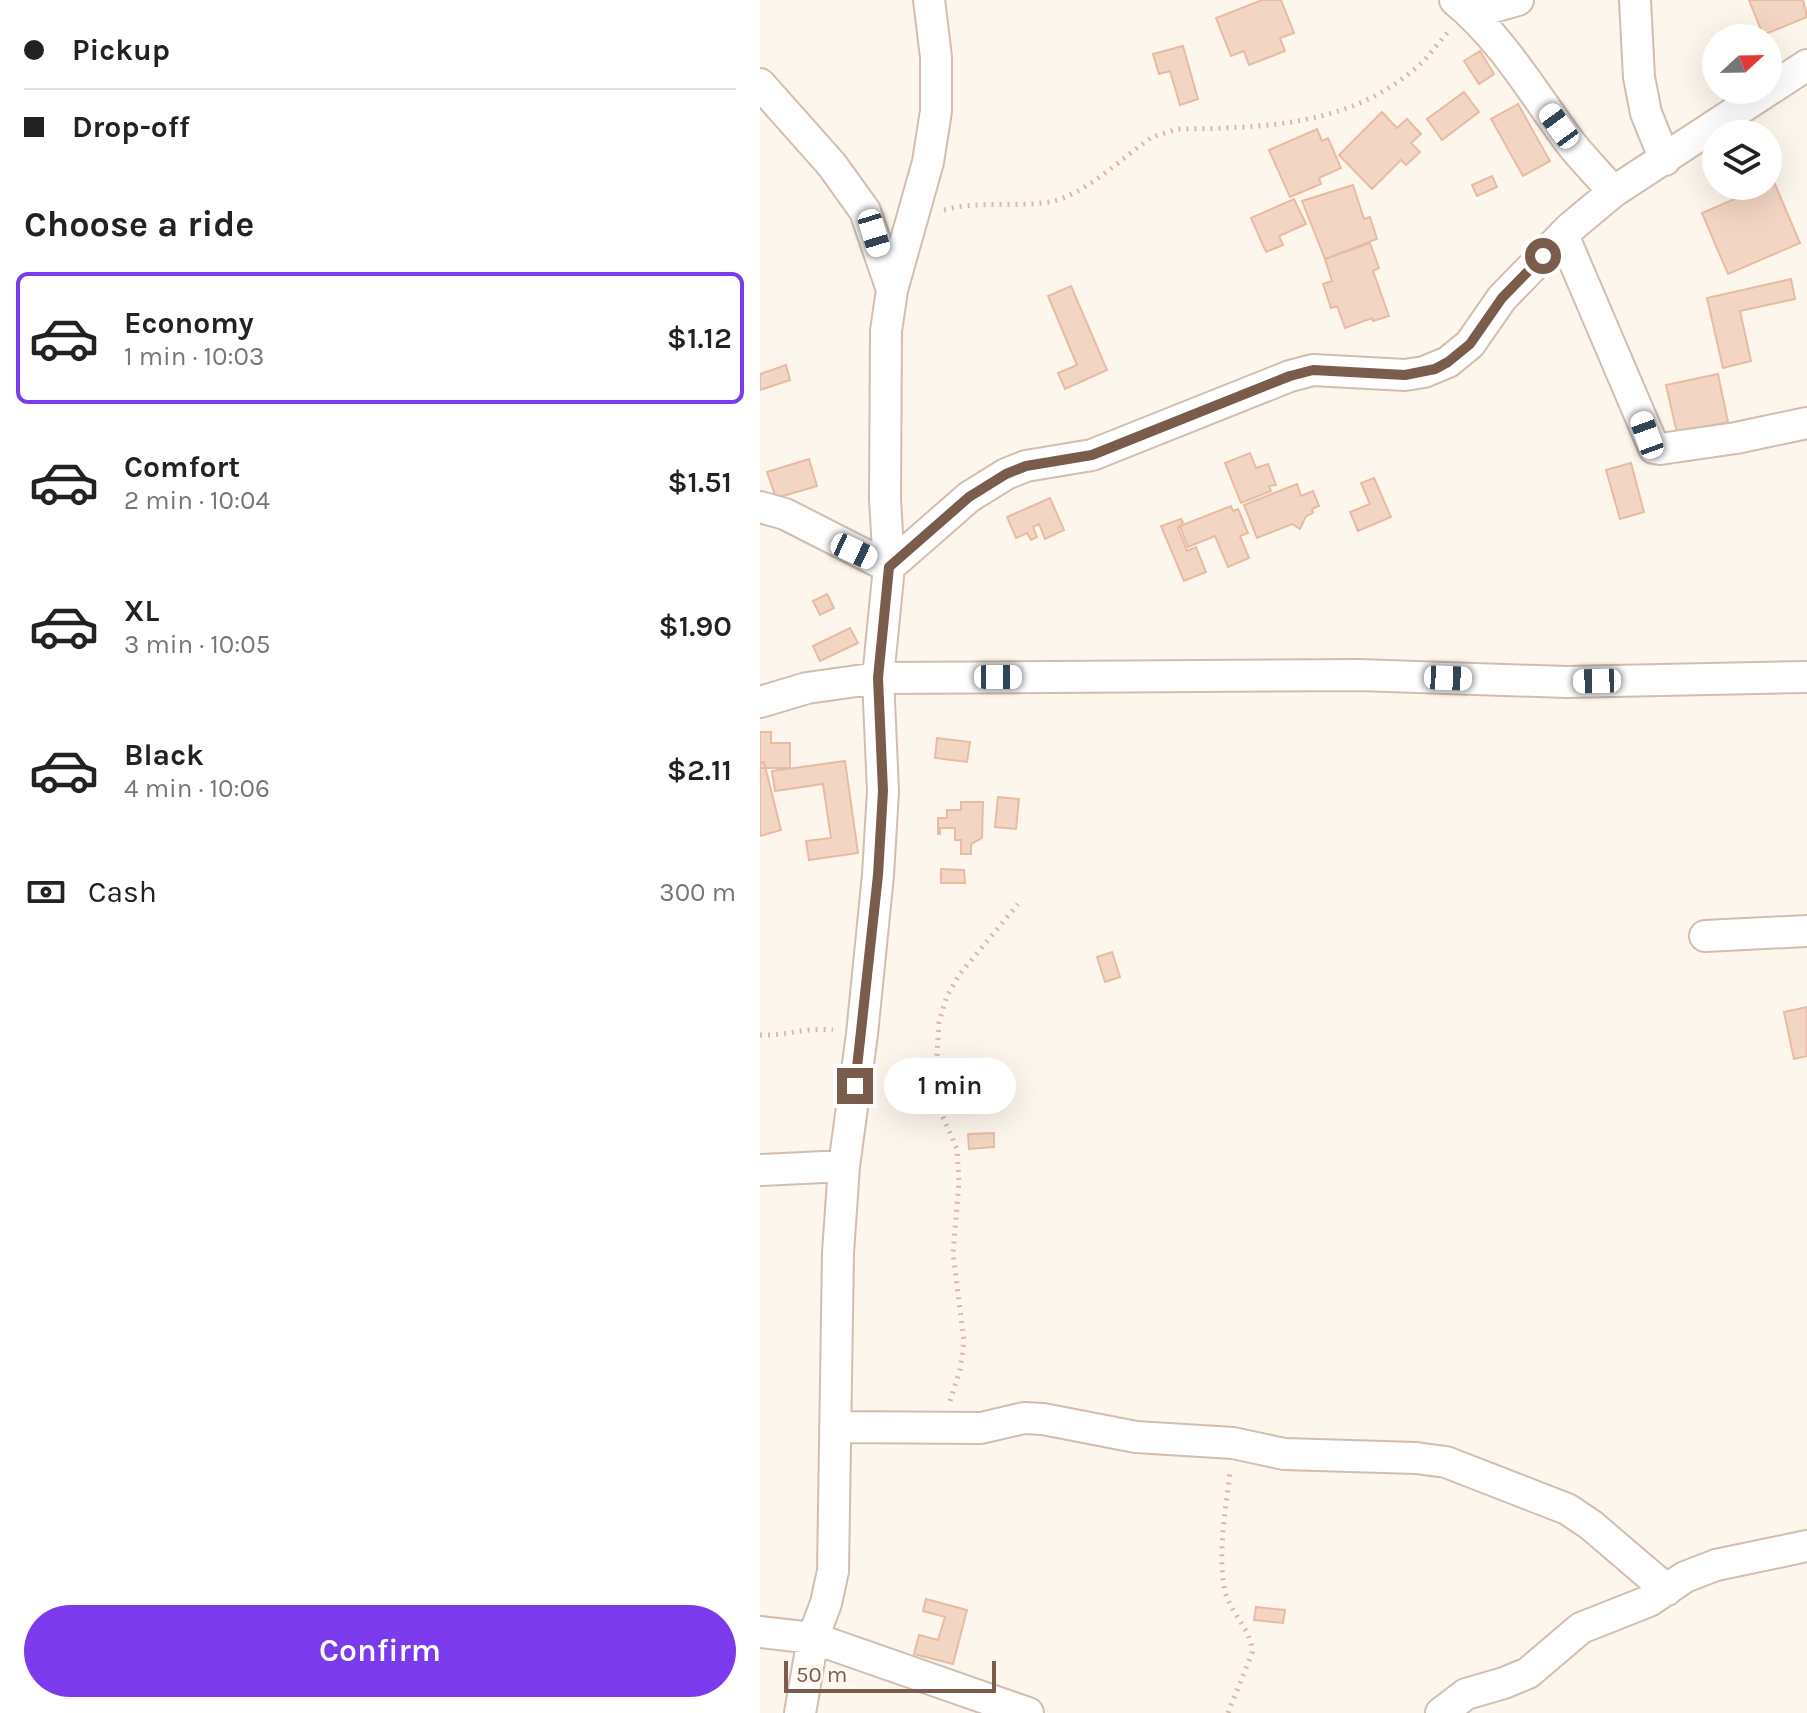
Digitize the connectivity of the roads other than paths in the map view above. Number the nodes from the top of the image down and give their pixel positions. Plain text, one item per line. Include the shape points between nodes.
1 (929, 0) edge
2 (1518, 0) edge
3 (1635, 0) edge
4 (1463, 7) edge
5 (1807, 65) edge
6 (760, 84) edge
7 (1665, 160) junction
8 (1613, 192) junction
9 (1563, 235) junction
10 (892, 290) junction
11 (1807, 423) edge
12 (760, 507) edge
13 (889, 567) junction
14 (1807, 677) edge
15 (878, 678) junction
16 (760, 702) edge
17 (1807, 931) edge
18 (1705, 936) dead end
19 (844, 1166) junction
20 (760, 1170) edge
21 (835, 1427) junction
22 (1807, 1546) edge
23 (1667, 1590) junction
24 (760, 1632) edge
25 (813, 1638) junction
26 (800, 1713) edge
27 (1028, 1713) edge
28 (1441, 1713) edge

1 - 10 street via 936,111 928,162
2 - 4 street
3 - 7 street via 1639,77 1646,113
4 - 8 street
5 - 7 street
6 - 10 street via 865,211
7 - 8 street
8 - 9 street
9 - 11 street via 1654,448
9 - 13 street via 1502,298 1470,344 1448,362 1405,375 1313,370 1092,455 1026,466 977,491
10 - 13 street via 885,366
12 - 13 street via 785,514
13 - 15 street
14 - 15 street via 1566,682 1359,675
15 - 16 street via 807,688
15 - 19 street via 883,791 878,875
17 - 18 street
19 - 20 street
19 - 21 street
21 - 23 street via 981,1428 1043,1419 1136,1437 1233,1443 1284,1454 1446,1462 1567,1509
21 - 25 street via 833,1571
22 - 23 street via 1716,1565
23 - 28 street via 1581,1628 1528,1673 1466,1694
24 - 25 street
25 - 26 street
25 - 27 street

